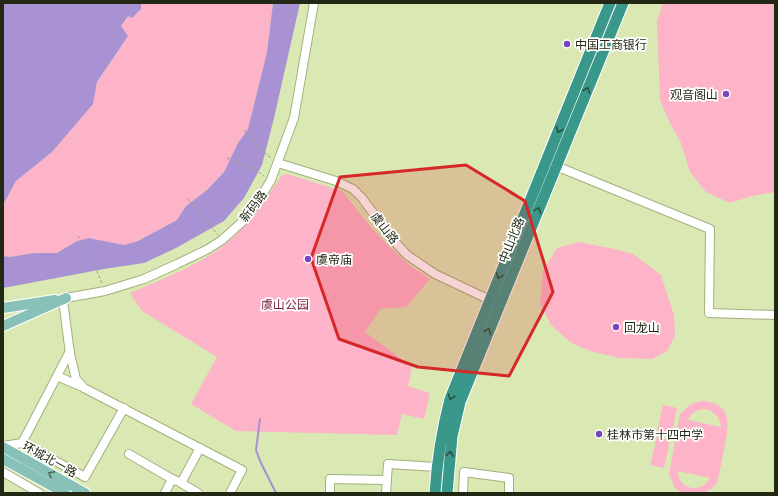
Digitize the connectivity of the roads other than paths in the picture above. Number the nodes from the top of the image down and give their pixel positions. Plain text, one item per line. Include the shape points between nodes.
1 (314, 3) edge
2 (610, 3) edge
3 (623, 3) edge
4 (278, 163) junction
5 (556, 166) junction
6 (65, 299) junction
7 (490, 300) junction
8 (3, 308) edge
9 (775, 315) edge
10 (3, 326) edge
11 (70, 351) junction
12 (57, 376) junction
13 (84, 388) junction
14 (124, 408) junction
15 (22, 444) junction
16 (3, 446) edge
17 (200, 448) junction
18 (129, 454) dead end
19 (3, 459) edge
20 (437, 467) junction
21 (3, 472) edge
22 (172, 478) junction
23 (387, 480) junction
24 (181, 483) junction
25 (39, 493) edge
26 (65, 493) edge
27 (85, 493) edge
28 (165, 493) edge
29 (198, 493) edge
30 (230, 493) edge
31 (330, 493) edge
32 (386, 493) edge
33 (436, 493) edge
34 (447, 493) edge
35 (463, 493) edge
36 (509, 493) edge
37 (513, 493) edge

1 - 4 street, 新码路 via 294,118
2 -> 7 highway, 中山北路
5 -> 3 highway, 中山北路
4 - 6 street, 新码路 via 259,200 242,222 208,249 144,279 105,291
4 - 7 street, 虞山路 via 353,189 407,255 435,274
5 - 9 street via 710,229 710,313
34 -> 5 highway, 中山北路 via 452,436 460,402
6 - 8 main road
6 - 10 main road
6 - 11 street
7 -> 20 highway, 中山北路 via 450,399
11 - 12 street
11 - 13 street via 76,379
12 - 13 street
12 - 15 street
13 - 14 street
14 - 15 street via 85,477
14 - 17 street
15 - 16 street
27 -> 16 main road, 环城北一路
17 - 24 street
17 - 30 street via 242,470
18 - 22 street
19 - 26 main road, 环城北一路
20 - 23 street via 388,464
20 - 33 highway, 中山北路
21 - 25 street
22 - 24 street
22 - 28 street
23 - 31 street via 330,479
23 - 32 street
24 - 29 street
35 - 36 street via 464,472 509,478
36 - 37 street

